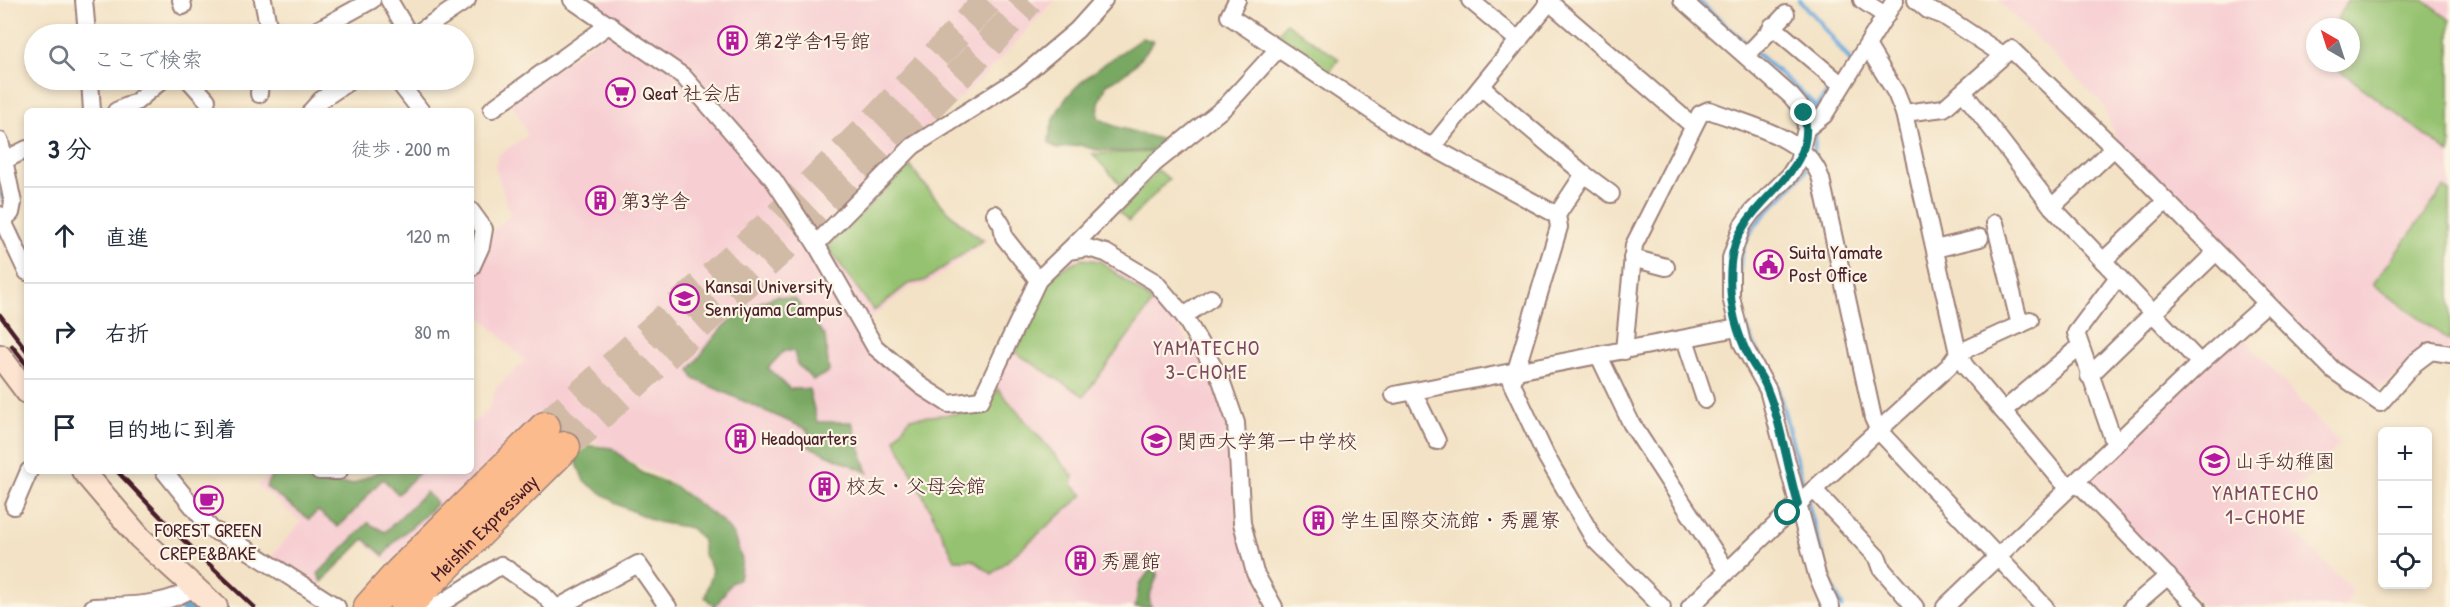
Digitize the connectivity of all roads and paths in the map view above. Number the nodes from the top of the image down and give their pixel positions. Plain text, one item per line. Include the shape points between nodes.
1 (84, 0) edge
2 (263, 0) edge
3 (372, 0) edge
4 (388, 0) edge
5 (466, 0) edge
6 (572, 0) edge
7 (1104, 0) edge
8 (1237, 0) edge
9 (1470, 0) edge
10 (1682, 0) edge
11 (1862, 0) edge
12 (1895, 0) edge
13 (1916, 0) edge
14 (1550, 1) edge
15 (1786, 14) dead end
16 (1886, 16) junction
17 (86, 24) edge
18 (268, 24) edge
19 (328, 24) edge
20 (403, 24) edge
21 (431, 24) edge
22 (610, 24) junction
23 (1772, 27) junction
24 (1519, 41) junction
25 (1868, 47) junction
26 (1277, 50) junction
27 (1751, 51) junction
28 (2003, 55) junction
29 (1842, 86) junction
30 (1481, 87) junction
31 (91, 90) edge
32 (150, 90) edge
33 (198, 90) edge
34 (336, 90) edge
35 (405, 90) edge
36 (1964, 93) junction
37 (207, 100) dead end
38 (92, 108) edge
39 (123, 108) edge
40 (314, 108) edge
41 (420, 108) edge
42 (492, 109) dead end
43 (1904, 113) junction
44 (1692, 125) junction
45 (1813, 125) junction
46 (0, 141) edge
47 (1432, 147) junction
48 (2114, 148) junction
49 (24, 150) edge
50 (1801, 150) junction
51 (5, 160) junction
52 (1584, 174) junction
53 (1611, 194) dead end
54 (2166, 201) junction
55 (2052, 207) junction
56 (995, 214) dead end
57 (474, 215) edge
58 (1557, 215) junction
59 (1, 218) edge
60 (1995, 222) dead end
61 (1980, 238) dead end
62 (816, 244) junction
63 (1935, 249) junction
64 (1068, 251) junction
65 (2216, 252) junction
66 (1632, 258) junction
67 (474, 261) edge
68 (2103, 261) junction
69 (24, 266) edge
70 (1666, 267) dead end
71 (2118, 277) junction
72 (1038, 280) junction
73 (1211, 298) dead end
74 (2267, 303) junction
75 (2153, 315) junction
76 (1184, 316) junction
77 (1737, 328) junction
78 (1685, 339) junction
79 (2079, 347) junction
80 (1624, 351) junction
81 (1958, 353) junction
82 (2450, 354) edge
83 (0, 356) edge
84 (1599, 356) junction
85 (2200, 363) junction
86 (1515, 373) junction
87 (2089, 376) junction
88 (24, 388) edge
89 (1413, 392) junction
90 (1394, 394) dead end
91 (1705, 400) dead end
92 (2003, 411) junction
93 (1879, 431) junction
94 (555, 437) tunnel mouth
95 (1437, 441) dead end
96 (2115, 445) junction
97 (28, 474) edge
98 (84, 474) edge
99 (166, 474) edge
100 (2072, 485) junction
101 (1806, 497) junction
102 (14, 506) dead end
103 (1996, 557) junction
104 (1727, 571) junction
105 (2168, 576) junction
106 (194, 587) junction
107 (413, 594) edge
108 (93, 607) edge
109 (216, 607) edge
110 (337, 607) edge
111 (369, 607) edge
112 (557, 607) edge
113 (668, 607) edge
114 (1274, 607) edge
115 (1662, 607) edge
116 (1690, 607) edge
117 (1831, 607) edge
118 (1916, 607) edge
119 (1945, 607) edge
120 (2045, 607) edge
121 (2132, 607) edge
122 (2198, 607) edge

1 - 17 street
2 - 18 street
3 - 19 street
4 - 20 street
5 - 21 street
6 - 22 street
7 - 62 street via 1077,30 1020,78 913,146
8 - 26 street via 1229,16
9 - 24 street
10 - 27 street
11 - 16 street
12 - 16 street
13 - 28 street
14 - 24 street
14 - 44 street
15 - 23 street
16 - 25 street
22 - 42 street
22 - 62 street via 683,76 772,180
23 - 27 street
23 - 29 street
24 - 30 street
25 - 29 street
25 - 43 street
26 - 47 street
26 - 64 street via 1226,106 1155,163
27 - 45 street
28 - 36 street
28 - 48 street via 2011,49
29 - 45 street
30 - 47 street
30 - 52 street
31 - 38 street
32 - 39 street
33 - 37 street
34 - 40 street
35 - 41 street
36 - 43 street via 1944,108
36 - 55 street
43 - 63 street
44 - 50 street via 1709,110 1791,142
44 - 66 street via 1634,245
45 - 50 street
46 - 51 street
47 - 58 street
48 - 54 street
48 - 55 street
49 - 51 street
50 - 77 street via 1795,168 1752,212 1739,233 1730,270
50 - 93 street via 1814,163 1821,179
51 - 59 street via 13,203 11,213
52 - 53 street
52 - 58 street
54 - 65 street
54 - 68 street
55 - 68 street
56 - 72 street via 1004,237
57 - 67 street via 484,229
58 - 86 street via 1559,227
59 - 69 street
60 - 81 street via 2025,322
61 - 63 street
62 - 72 street via 875,347 949,404 981,400
63 - 81 street
64 - 72 street
64 - 76 street via 1088,248 1106,253 1155,282
65 - 74 street
65 - 75 street
66 - 70 street
66 - 80 street
68 - 71 street
71 - 75 street
71 - 79 street via 2076,333
73 - 76 street
74 - 82 street via 2333,369 2380,403 2415,363 2431,351
74 - 85 street
75 - 85 street
75 - 87 street
76 - 114 street via 1221,380 1236,423 1242,523 1255,573
77 - 78 street
77 - 101 street via 1768,390
78 - 80 street
78 - 91 street
79 - 87 street
79 - 92 street
80 - 84 street
81 - 92 street
81 - 93 street
83 - 88 main road
84 - 86 street
84 - 104 street via 1631,423
85 - 96 street
86 - 89 street
86 - 115 street via 1512,384 1541,445 1594,539
87 - 96 street
89 - 90 street
89 - 95 street
92 - 100 street via 2062,481
93 - 101 street
93 - 103 street
94 - 107 highway, Meishin Expressway
96 - 100 street
97 - 102 street
98 - 106 main road via 126,524
99 - 110 street via 212,530
100 - 103 street
100 - 105 street via 2083,488
101 - 104 street
101 - 117 street via 1817,575
101 - 118 street via 1878,558 1882,569
103 - 119 street
103 - 120 street
104 - 116 street
105 - 121 street
105 - 122 street
106 - 108 street via 183,597 164,602
106 - 109 main road
107 - 111 highway, Meishin Expressway
107 - 112 street via 442,603 501,565
112 - 113 street via 638,564

